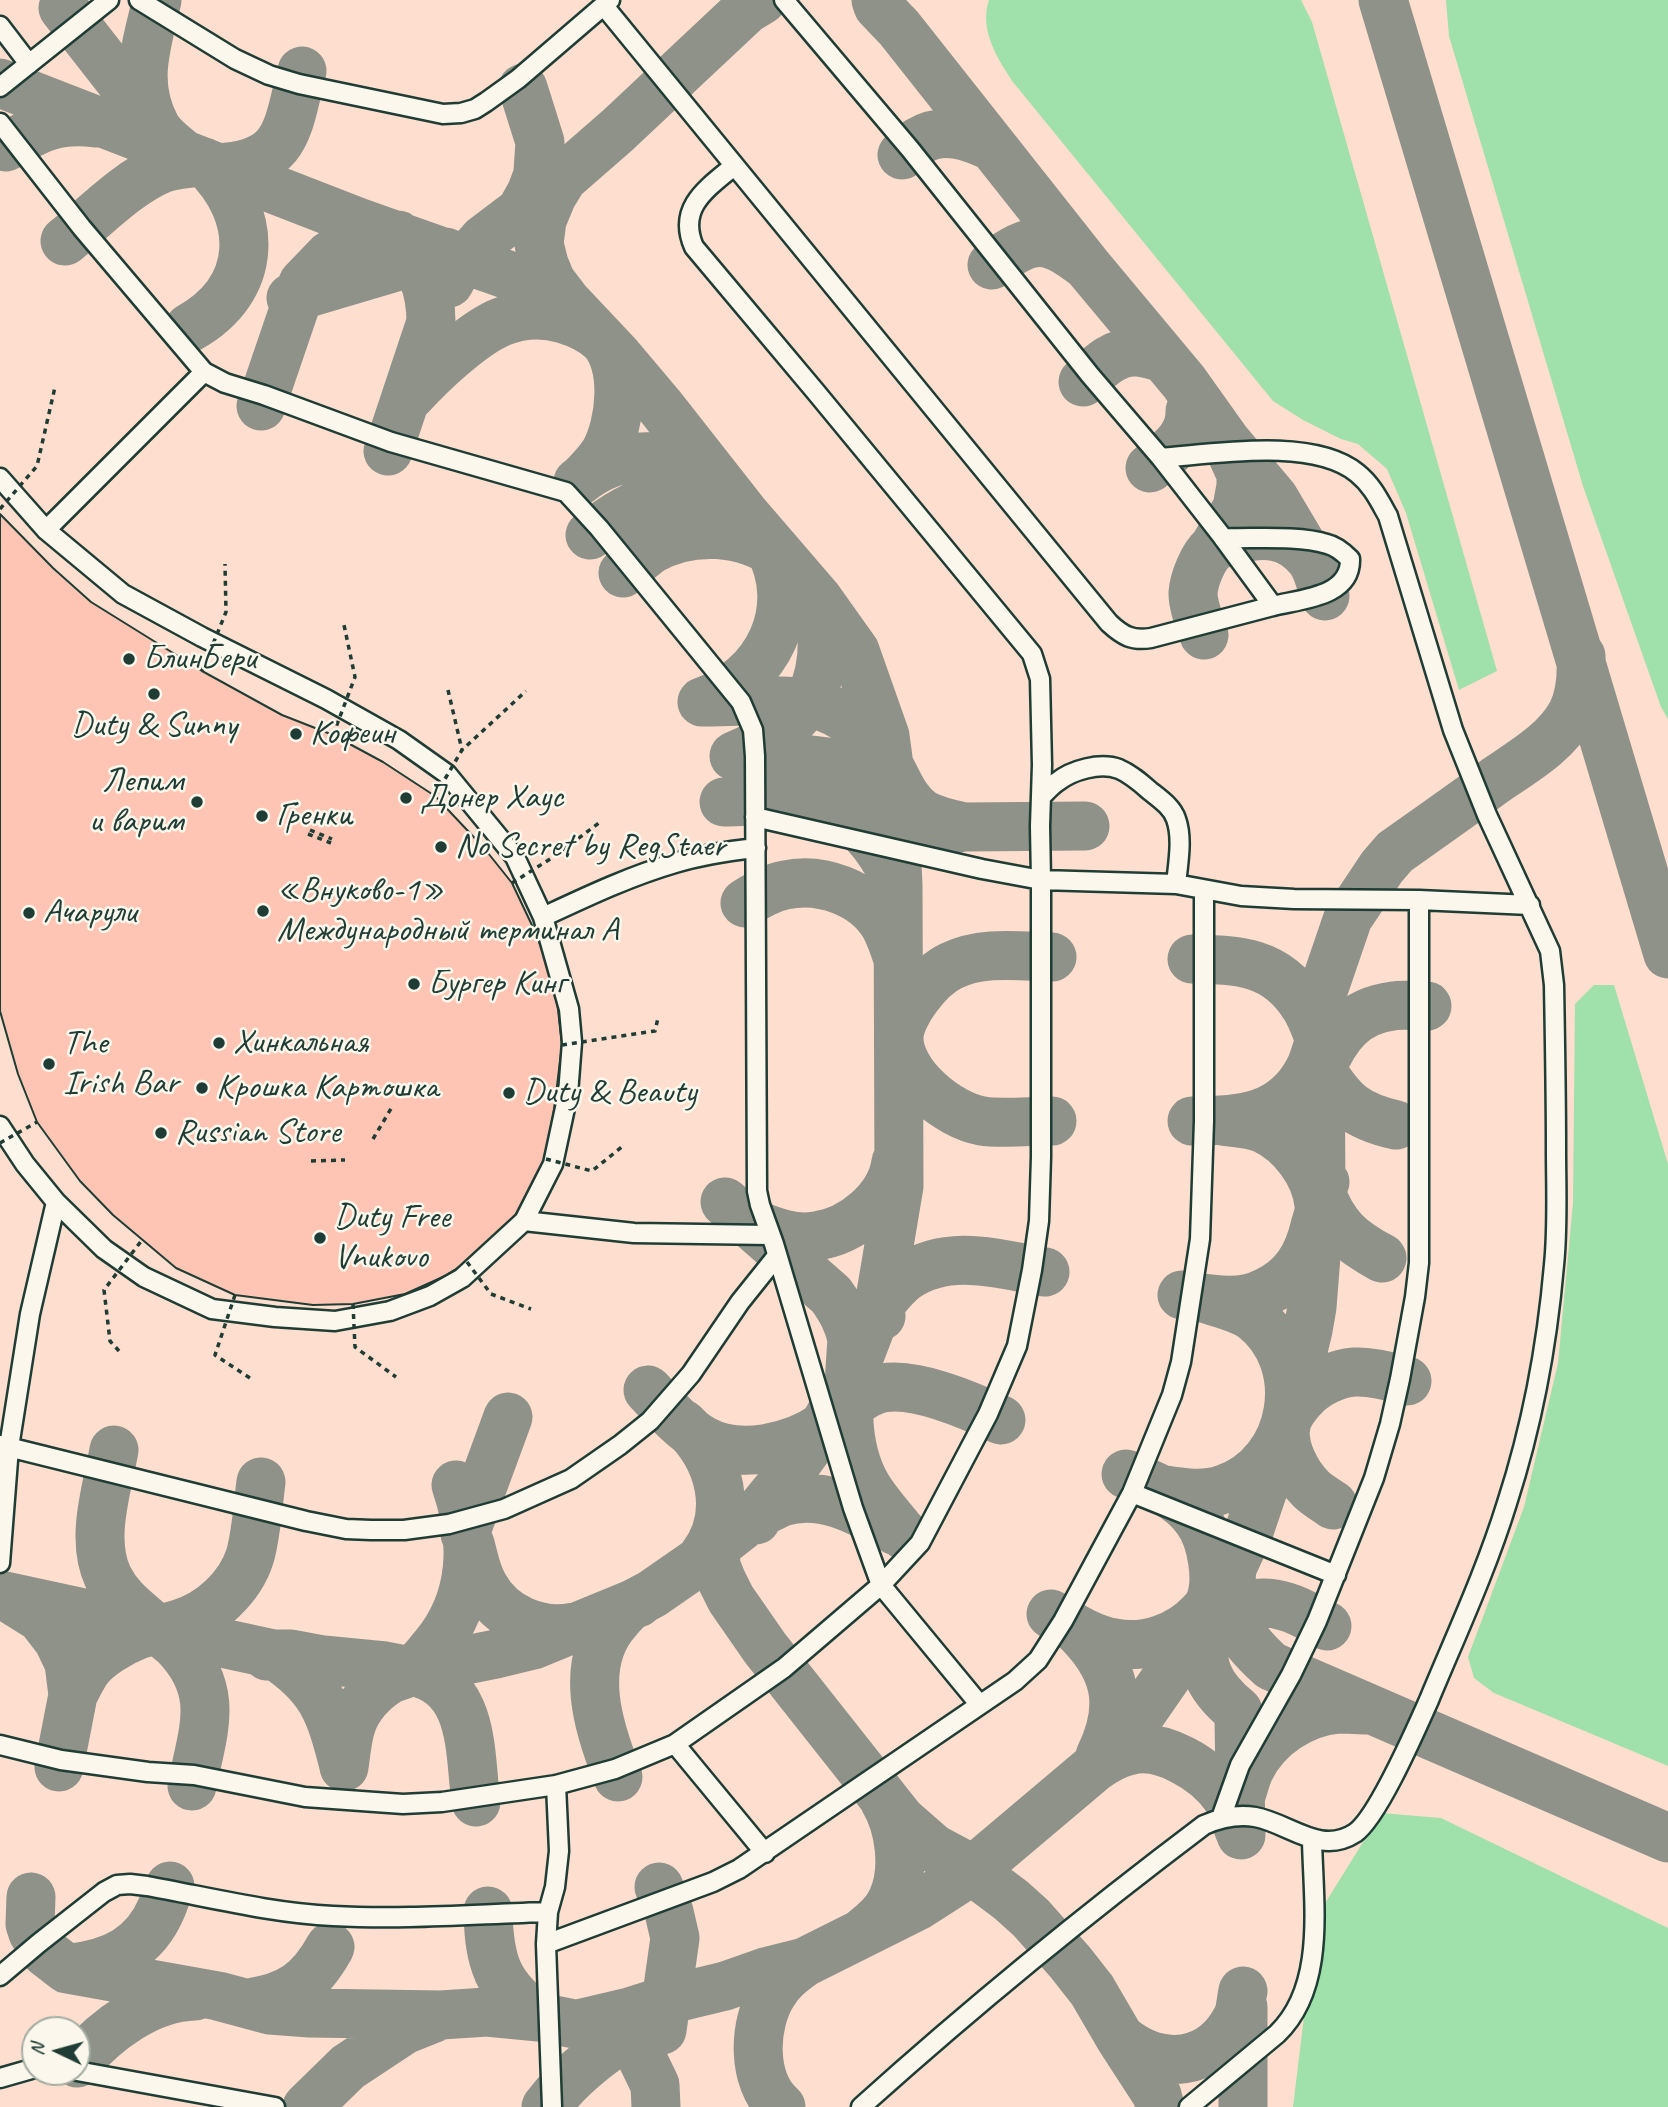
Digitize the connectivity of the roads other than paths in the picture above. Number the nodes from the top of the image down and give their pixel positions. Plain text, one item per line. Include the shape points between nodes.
1 (108, 0) edge
2 (139, 0) edge
3 (784, 0) edge
4 (607, 3) edge
5 (0, 26) edge
6 (29, 64) junction
7 (0, 87) edge
8 (0, 123) edge
9 (734, 166) junction
10 (204, 372) junction
11 (1161, 458) junction
12 (0, 478) edge
13 (46, 530) junction
14 (1223, 538) junction
15 (1273, 606) junction
16 (1041, 797) junction
17 (755, 817) junction
18 (755, 848) junction
19 (1041, 880) junction
20 (1177, 884) junction
21 (1204, 890) junction
22 (1419, 900) junction
23 (1530, 905) junction
24 (543, 917) junction
25 (0, 1126) edge
26 (55, 1202) junction
27 (524, 1221) junction
28 (770, 1235) junction
29 (776, 1257) junction
30 (4, 1446) edge
31 (1132, 1493) junction
32 (0, 1563) edge
33 (1336, 1575) junction
34 (881, 1585) junction
35 (980, 1705) junction
36 (675, 1744) junction
37 (0, 1745) edge
38 (556, 1785) junction
39 (1221, 1818) junction
40 (1312, 1839) junction
41 (765, 1853) junction
42 (548, 1912) junction
43 (546, 1944) junction
44 (0, 1976) edge
45 (21, 2072) edge
46 (91, 2074) edge
47 (0, 2078) edge
48 (275, 2107) edge
49 (552, 2107) edge
50 (861, 2107) edge
51 (1189, 2107) edge

1 - 6 lane
2 - 4 lane via 269,75 443,114 468,111 486,102
3 - 11 lane
4 - 9 lane
5 - 6 lane
6 - 7 lane
8 - 10 lane
9 - 15 lane via 1120,633 1139,640 1152,638
9 - 16 lane via 691,209 688,230 694,247 1032,654 1040,678
10 - 13 lane
10 - 17 lane via 391,442 566,492 741,702 753,730
11 - 14 lane
11 - 23 lane via 1234,451 1315,455 1355,471 1374,490 1388,516 1452,730
12 - 13 lane
13 - 24 lane via 123,594 326,699 399,740 447,774 515,857
14 - 15 lane
14 - 15 lane via 1326,543 1350,559 1349,574 1337,588
16 - 19 lane
16 - 20 lane via 1057,782 1082,770 1119,769 1136,779 1175,816
17 - 18 lane
17 - 19 lane
18 - 24 lane via 673,863
18 - 28 lane via 757,1191
19 - 20 lane
19 - 34 lane via 1038,1221 1017,1346 988,1414 920,1543
20 - 21 lane
21 - 22 lane via 1294,899
21 - 31 lane via 1200,1239 1181,1362
22 - 23 lane
22 - 33 lane via 1419,1250 1415,1297 1390,1424
23 - 40 lane via 1550,951 1554,985 1556,1186 1554,1263 1532,1413 1475,1593 1380,1800 1355,1832 1340,1840
24 - 27 lane via 569,1009 572,1042 568,1094 553,1164
25 - 26 lane
26 - 27 lane via 104,1249 144,1277 212,1309 335,1321 390,1311 430,1296 462,1278
26 - 30 lane
27 - 28 lane via 635,1233
28 - 29 lane
29 - 30 lane via 691,1374 650,1421 571,1479 467,1521 404,1530 346,1529
29 - 34 lane
30 - 32 lane
31 - 33 lane
31 - 35 lane via 1038,1660
33 - 39 lane via 1291,1675 1240,1765
34 - 35 lane
34 - 36 lane via 784,1668
35 - 41 lane
36 - 38 lane via 615,1769
36 - 41 lane
37 - 38 lane via 61,1760 194,1775 305,1797 403,1804
38 - 42 lane via 559,1851
39 - 40 lane via 1254,1817
39 - 50 lane via 1203,1825 1052,1944
40 - 51 lane via 1313,1950 1295,2009 1277,2034
41 - 43 lane via 713,1882
42 - 43 lane
42 - 44 lane via 421,1918 333,1916 117,1885
43 - 49 lane
45 - 47 lane
46 - 48 lane

